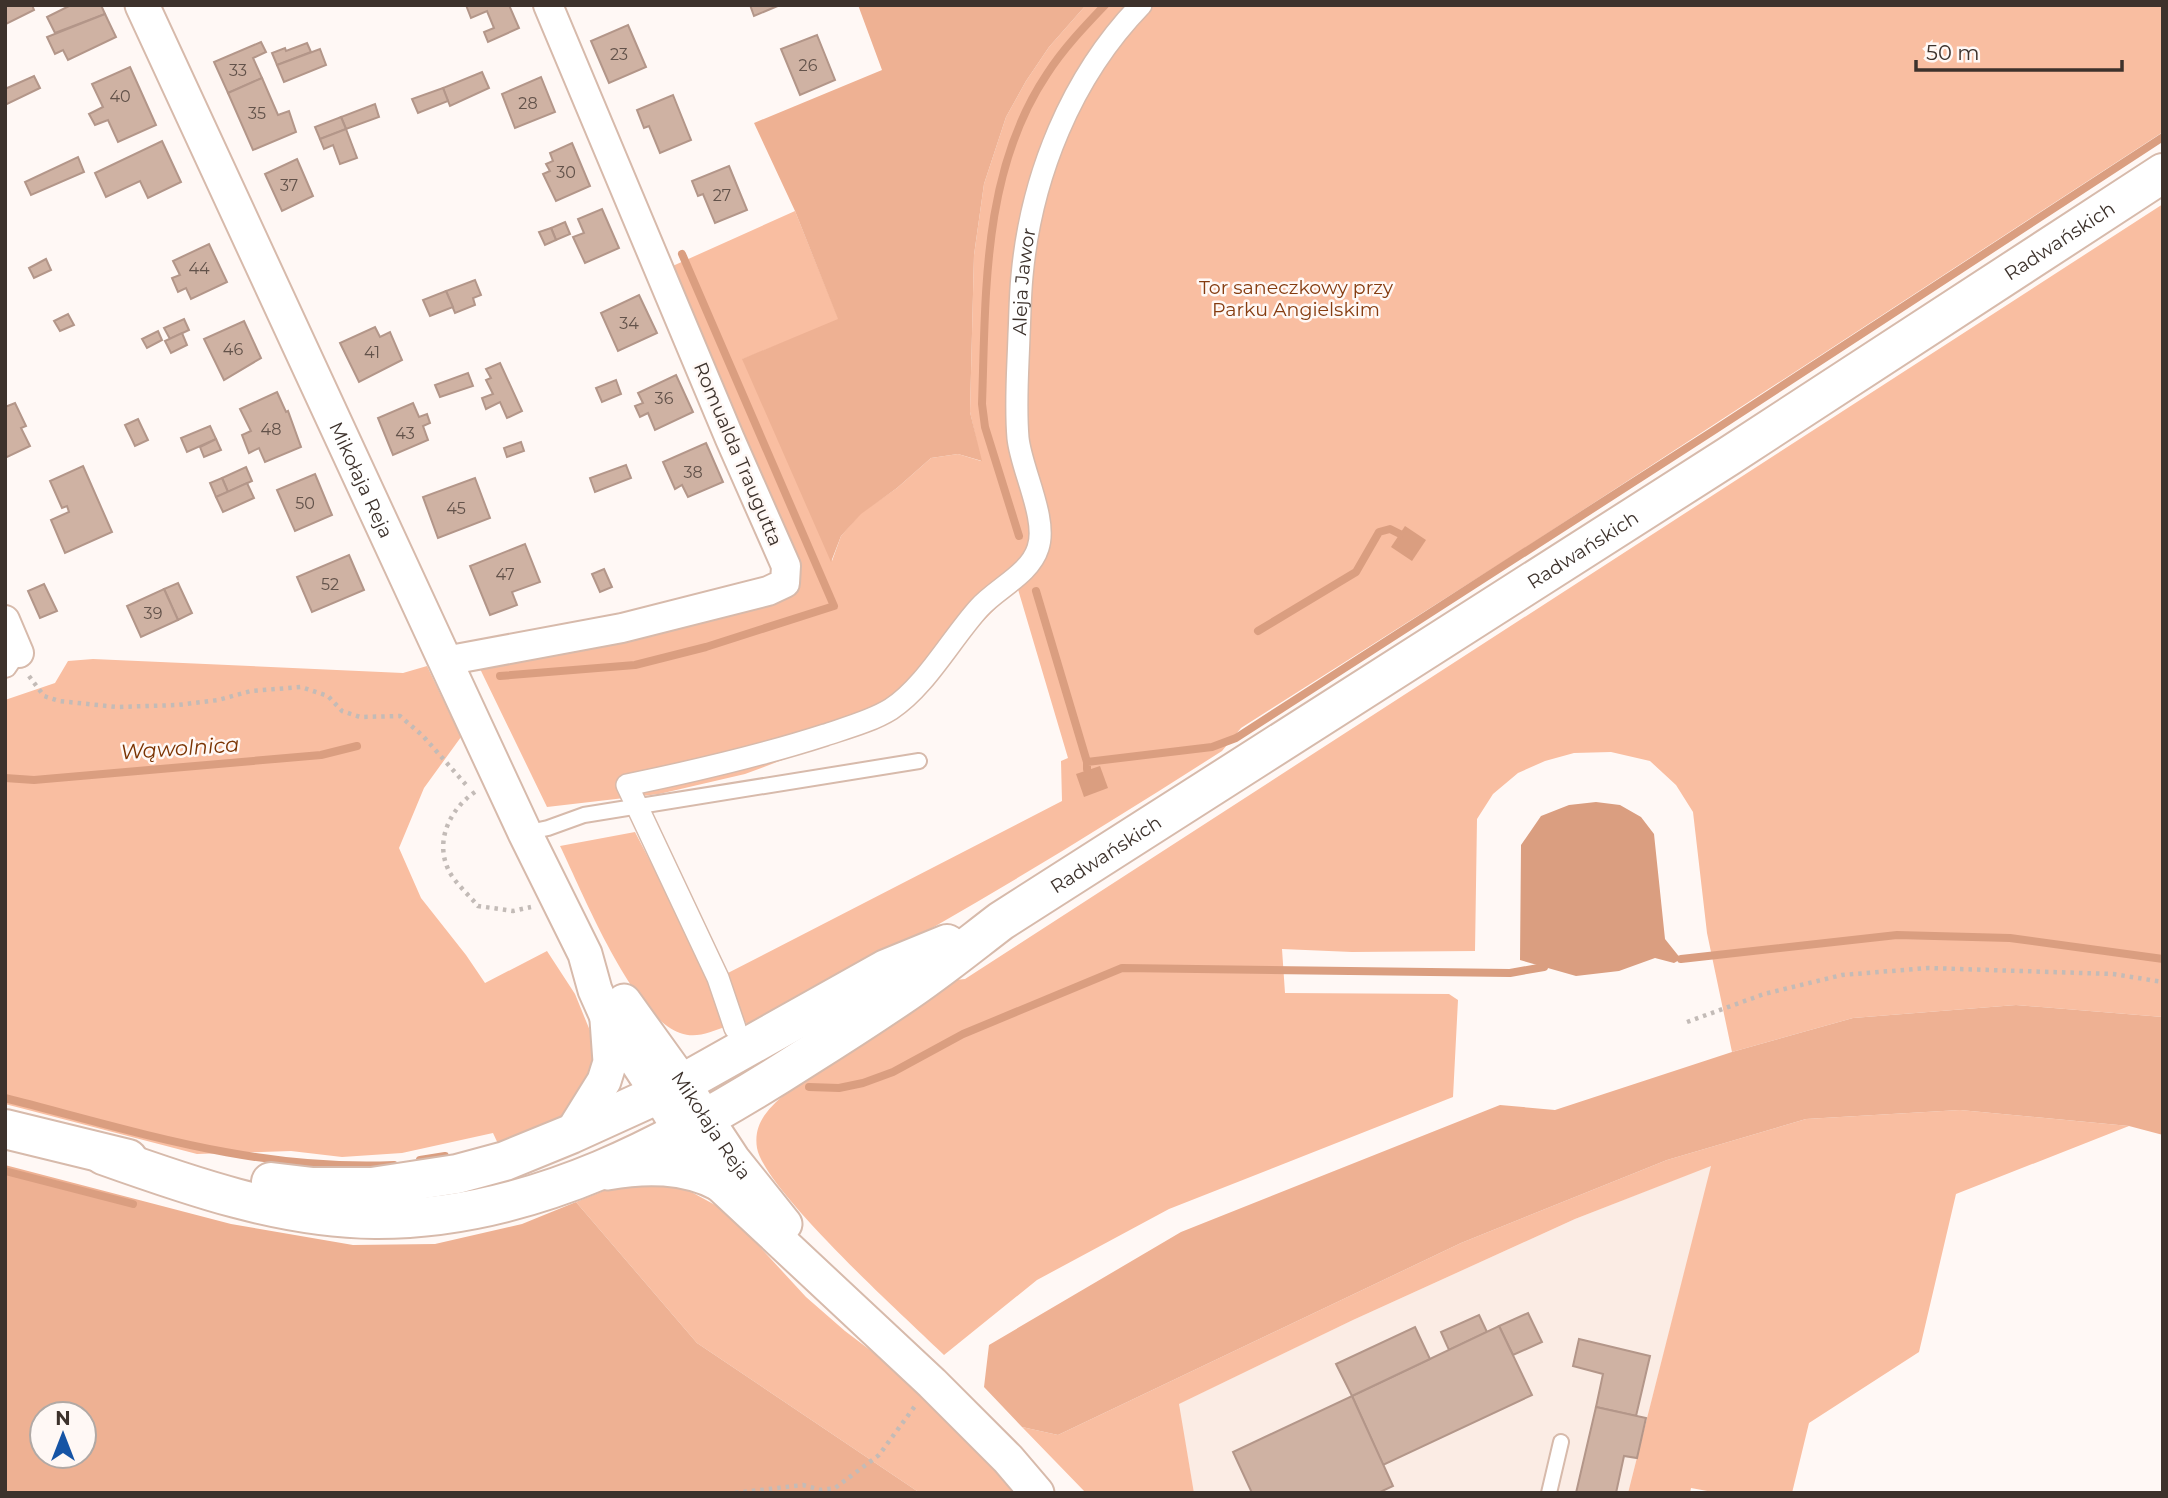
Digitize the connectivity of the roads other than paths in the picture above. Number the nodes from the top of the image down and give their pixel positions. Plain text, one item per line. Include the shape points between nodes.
1 (142, 5) edge
2 (548, 5) edge
3 (1141, 5) edge
4 (2163, 173) edge
5 (5, 620) edge
6 (445, 661) junction
7 (12, 662) edge
8 (919, 761) dead end
9 (637, 808) junction
10 (525, 833) junction
11 (1001, 921) junction
12 (586, 954) junction
13 (607, 1017) junction
14 (735, 1028) dead end
15 (671, 1088) junction
16 (694, 1125) junction
17 (5, 1129) edge
18 (571, 1134) junction
19 (103, 1155) junction
20 (587, 1177) junction
21 (719, 1184) junction
22 (839, 1296) junction
23 (1561, 1442) dead end
24 (1037, 1493) edge
25 (1549, 1493) edge

1 - 6 street, Mikołaja Reja
2 - 6 street, Romualda Traugutta via 786,566 785,583 622,628
3 - 9 street, Aleja Jawor via 1105,48 1071,103 1048,157 1031,218 1022,275 1017,413 1018,440 1040,527 1039,547 1028,567 989,598 927,676 891,709 737,762 627,785
4 - 11 main road, Radwańskich
5 - 7 street
6 - 10 street, Mikołaja Reja via 487,786
8 - 9 lane
9 - 10 lane via 584,815
9 - 14 street via 718,978
10 - 12 street, Mikołaja Reja
11 - 15 main road, Radwańskich via 886,969
11 - 16 main road, Radwańskich via 901,996
12 - 13 street, Mikołaja Reja
12 - 15 street, Mikołaja Reja via 644,1031
13 - 15 street, Mikołaja Reja
13 - 18 street via 610,1062 604,1081
15 - 16 street, Mikołaja Reja
15 - 18 main road, Radwańskich
16 - 20 main road, Radwańskich
16 - 21 street, Mikołaja Reja
16 - 22 street, Mikołaja Reja via 733,1158
17 - 19 main road
18 - 19 main road, Radwańskich via 457,1174 372,1187 313,1187
19 - 20 main road, Radwańskich via 195,1188 297,1211 373,1219 469,1212
20 - 21 street via 658,1168
21 - 22 street, Mikołaja Reja
22 - 24 street, Mikołaja Reja via 1001,1451
23 - 25 lane

